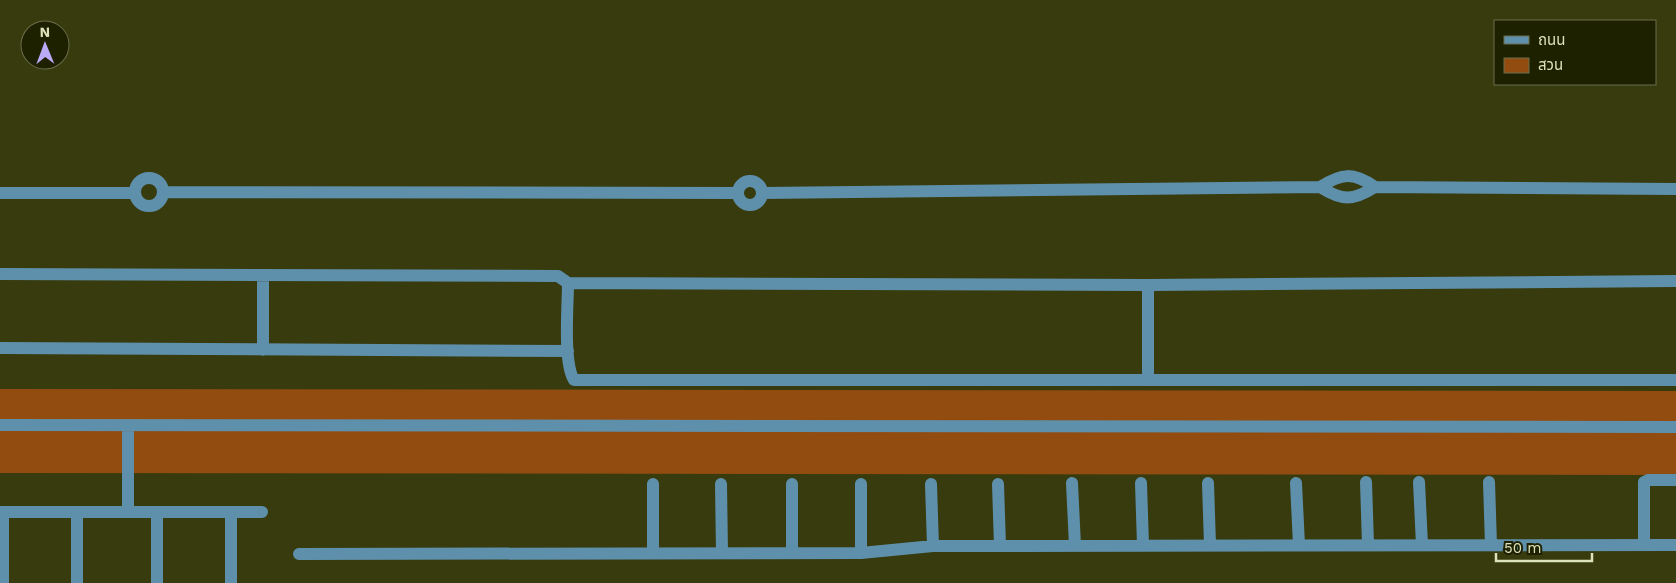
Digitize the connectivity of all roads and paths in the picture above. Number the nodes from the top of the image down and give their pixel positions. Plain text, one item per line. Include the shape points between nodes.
1 (1320, 187) junction
2 (1375, 187) junction
3 (1676, 189) edge
4 (134, 192) junction
5 (164, 192) junction
6 (0, 193) edge
7 (0, 274) edge
8 (263, 275) junction
9 (1676, 280) edge
10 (568, 283) junction
11 (1148, 285) junction
12 (0, 348) edge
13 (263, 350) junction
14 (568, 351) junction
15 (1148, 380) junction
16 (1676, 380) edge
17 (0, 425) edge
18 (128, 426) junction
19 (1676, 427) edge
20 (1676, 480) edge
21 (1366, 482) dead end
22 (1419, 482) dead end
23 (1489, 482) dead end
24 (1072, 483) dead end
25 (1141, 483) dead end
26 (1208, 483) dead end
27 (1296, 483) dead end
28 (653, 484) dead end
29 (721, 484) dead end
30 (792, 484) dead end
31 (861, 484) dead end
32 (931, 484) dead end
33 (998, 484) dead end
34 (2, 512) edge
35 (77, 512) junction
36 (128, 512) junction
37 (157, 512) junction
38 (231, 512) junction
39 (262, 512) dead end
40 (1144, 545) junction
41 (1210, 545) junction
42 (1299, 545) junction
43 (1368, 545) junction
44 (1422, 545) junction
45 (1491, 545) junction
46 (1644, 545) junction
47 (1676, 545) edge
48 (933, 546) junction
49 (1000, 546) junction
50 (1075, 546) junction
51 (722, 553) junction
52 (792, 553) junction
53 (861, 553) junction
54 (299, 554) dead end
55 (653, 554) junction
56 (3, 582) edge
57 (77, 583) edge
58 (157, 583) edge
59 (231, 583) edge

1 - 2 street via 1336,177 1359,176
1 - 2 street via 1336,198 1360,197
1 - 5 street via 762,193 759,184 750,181 741,184 738,193
2 - 3 street
4 - 5 street via 138,182 149,178 159,182
4 - 5 street via 139,203 149,207 159,203
4 - 6 street
7 - 8 street
8 - 10 street via 558,276
8 - 13 street
9 - 11 street
10 - 11 street
10 - 14 street
11 - 15 street
12 - 13 street
13 - 14 street
14 - 15 street via 574,380
15 - 16 street
17 - 18 street
18 - 19 street
18 - 36 street
20 - 46 street via 1644,482
21 - 43 street
22 - 44 street
23 - 45 street
24 - 50 street
25 - 40 street
26 - 41 street
27 - 42 street
28 - 55 street
29 - 51 street
30 - 52 street
31 - 53 street
32 - 48 street
33 - 49 street
34 - 35 street
34 - 56 street
35 - 36 street
35 - 57 street
36 - 37 street
37 - 38 street
37 - 58 street
38 - 39 street
38 - 59 street
40 - 41 street
40 - 50 street
41 - 42 street
42 - 43 street
43 - 44 street
44 - 45 street
45 - 46 street
46 - 47 street
48 - 49 street
48 - 53 street
49 - 50 street
51 - 52 street
51 - 55 street
52 - 53 street
54 - 55 street

